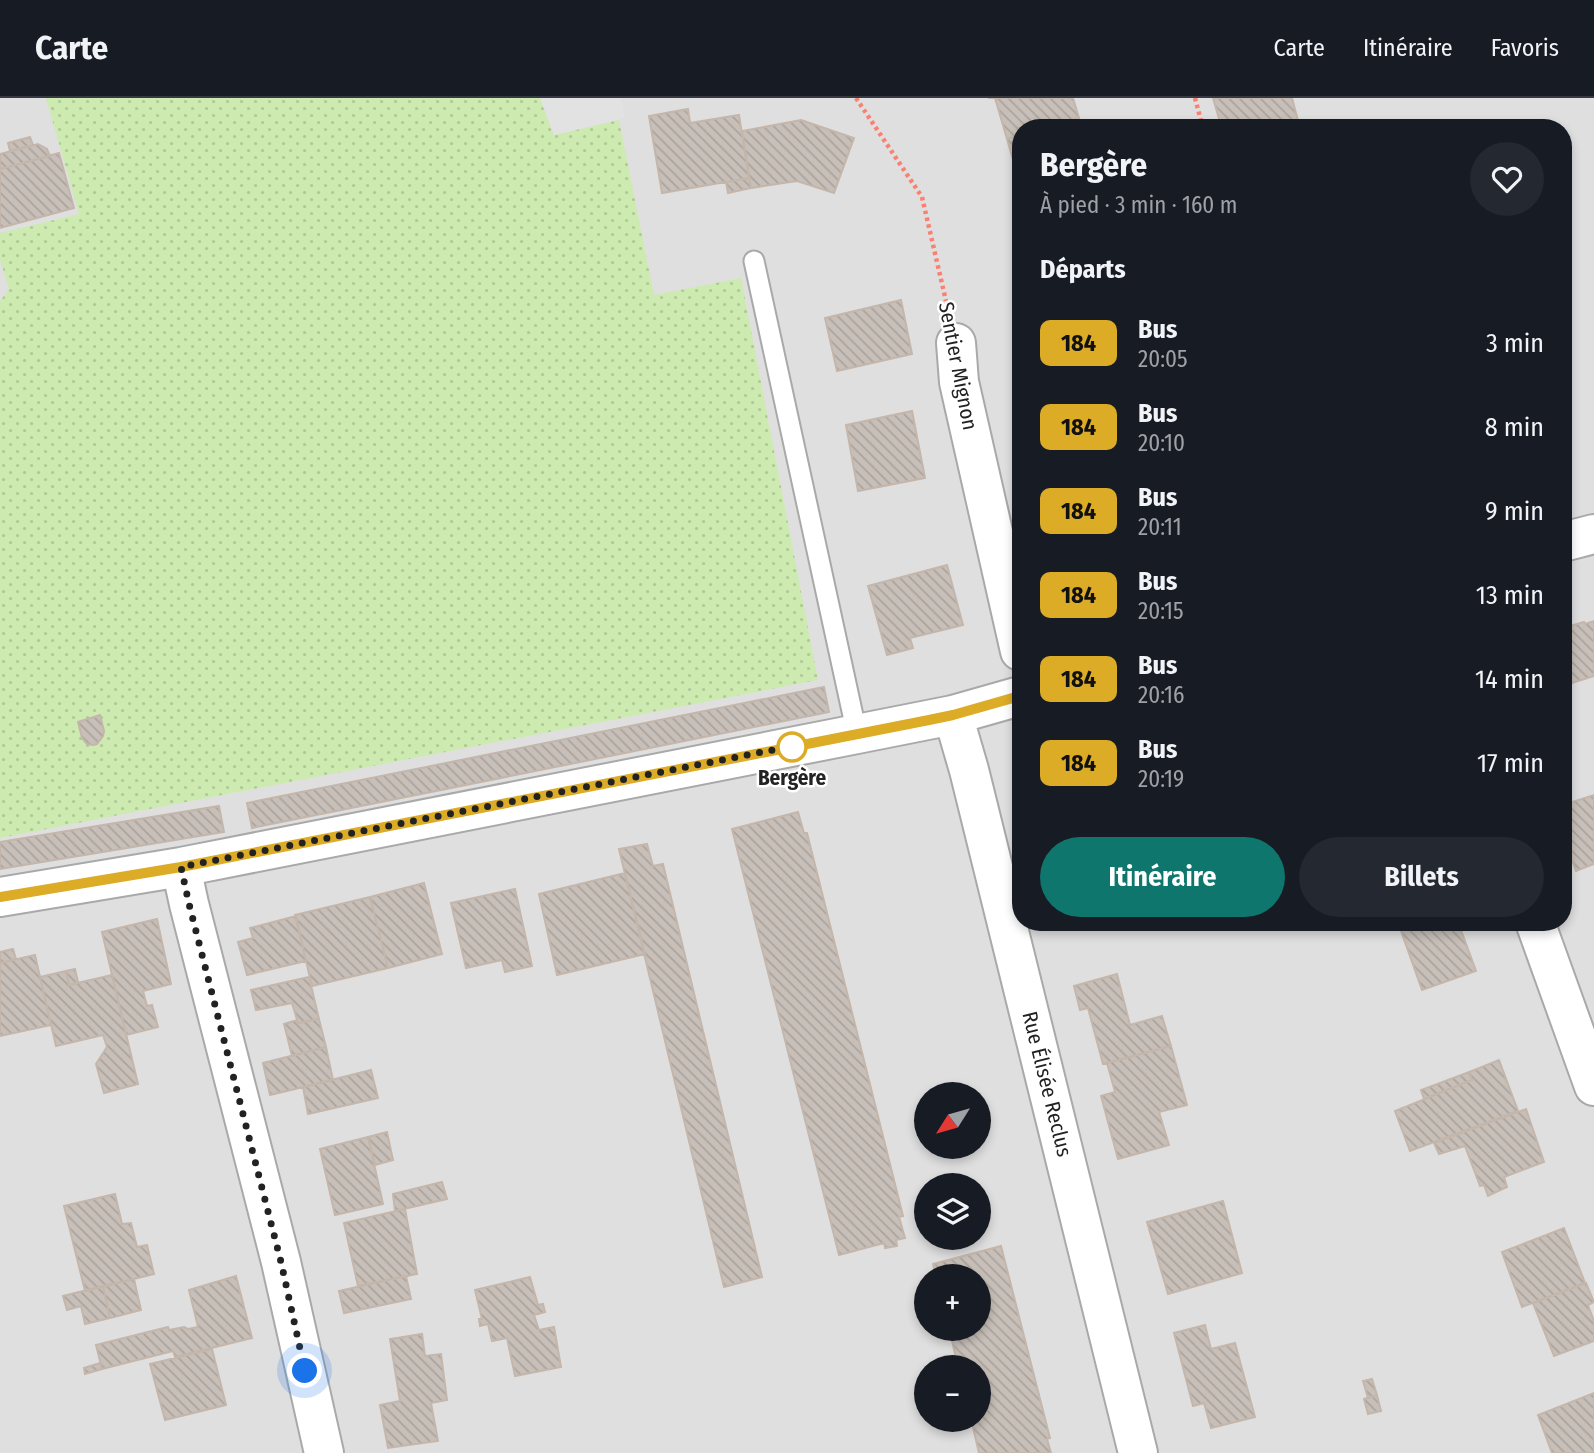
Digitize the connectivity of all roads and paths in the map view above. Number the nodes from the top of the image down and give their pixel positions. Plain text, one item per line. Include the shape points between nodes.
1 (856, 98) edge
2 (1195, 98) edge
3 (1201, 119) edge
4 (754, 261) dead end
5 (956, 343) joint
6 (1594, 534) edge
7 (1572, 540) edge
8 (1012, 616) edge
9 (1012, 698) edge
10 (953, 715) junction
11 (857, 734) junction
12 (181, 867) junction
13 (0, 897) edge
14 (1538, 931) edge
15 (1594, 1086) edge
16 (324, 1453) edge
17 (1138, 1453) edge

1 - 5 path, Sentier Mignon via 922,197
2 - 3 path
4 - 11 lane
5 - 8 street, Sentier Mignon via 959,382
6 - 7 street
9 - 10 street
10 - 11 street
10 - 17 street, Rue Élisée Reclus
11 - 12 street
12 - 13 street
12 - 16 street via 281,1262
14 - 15 street

